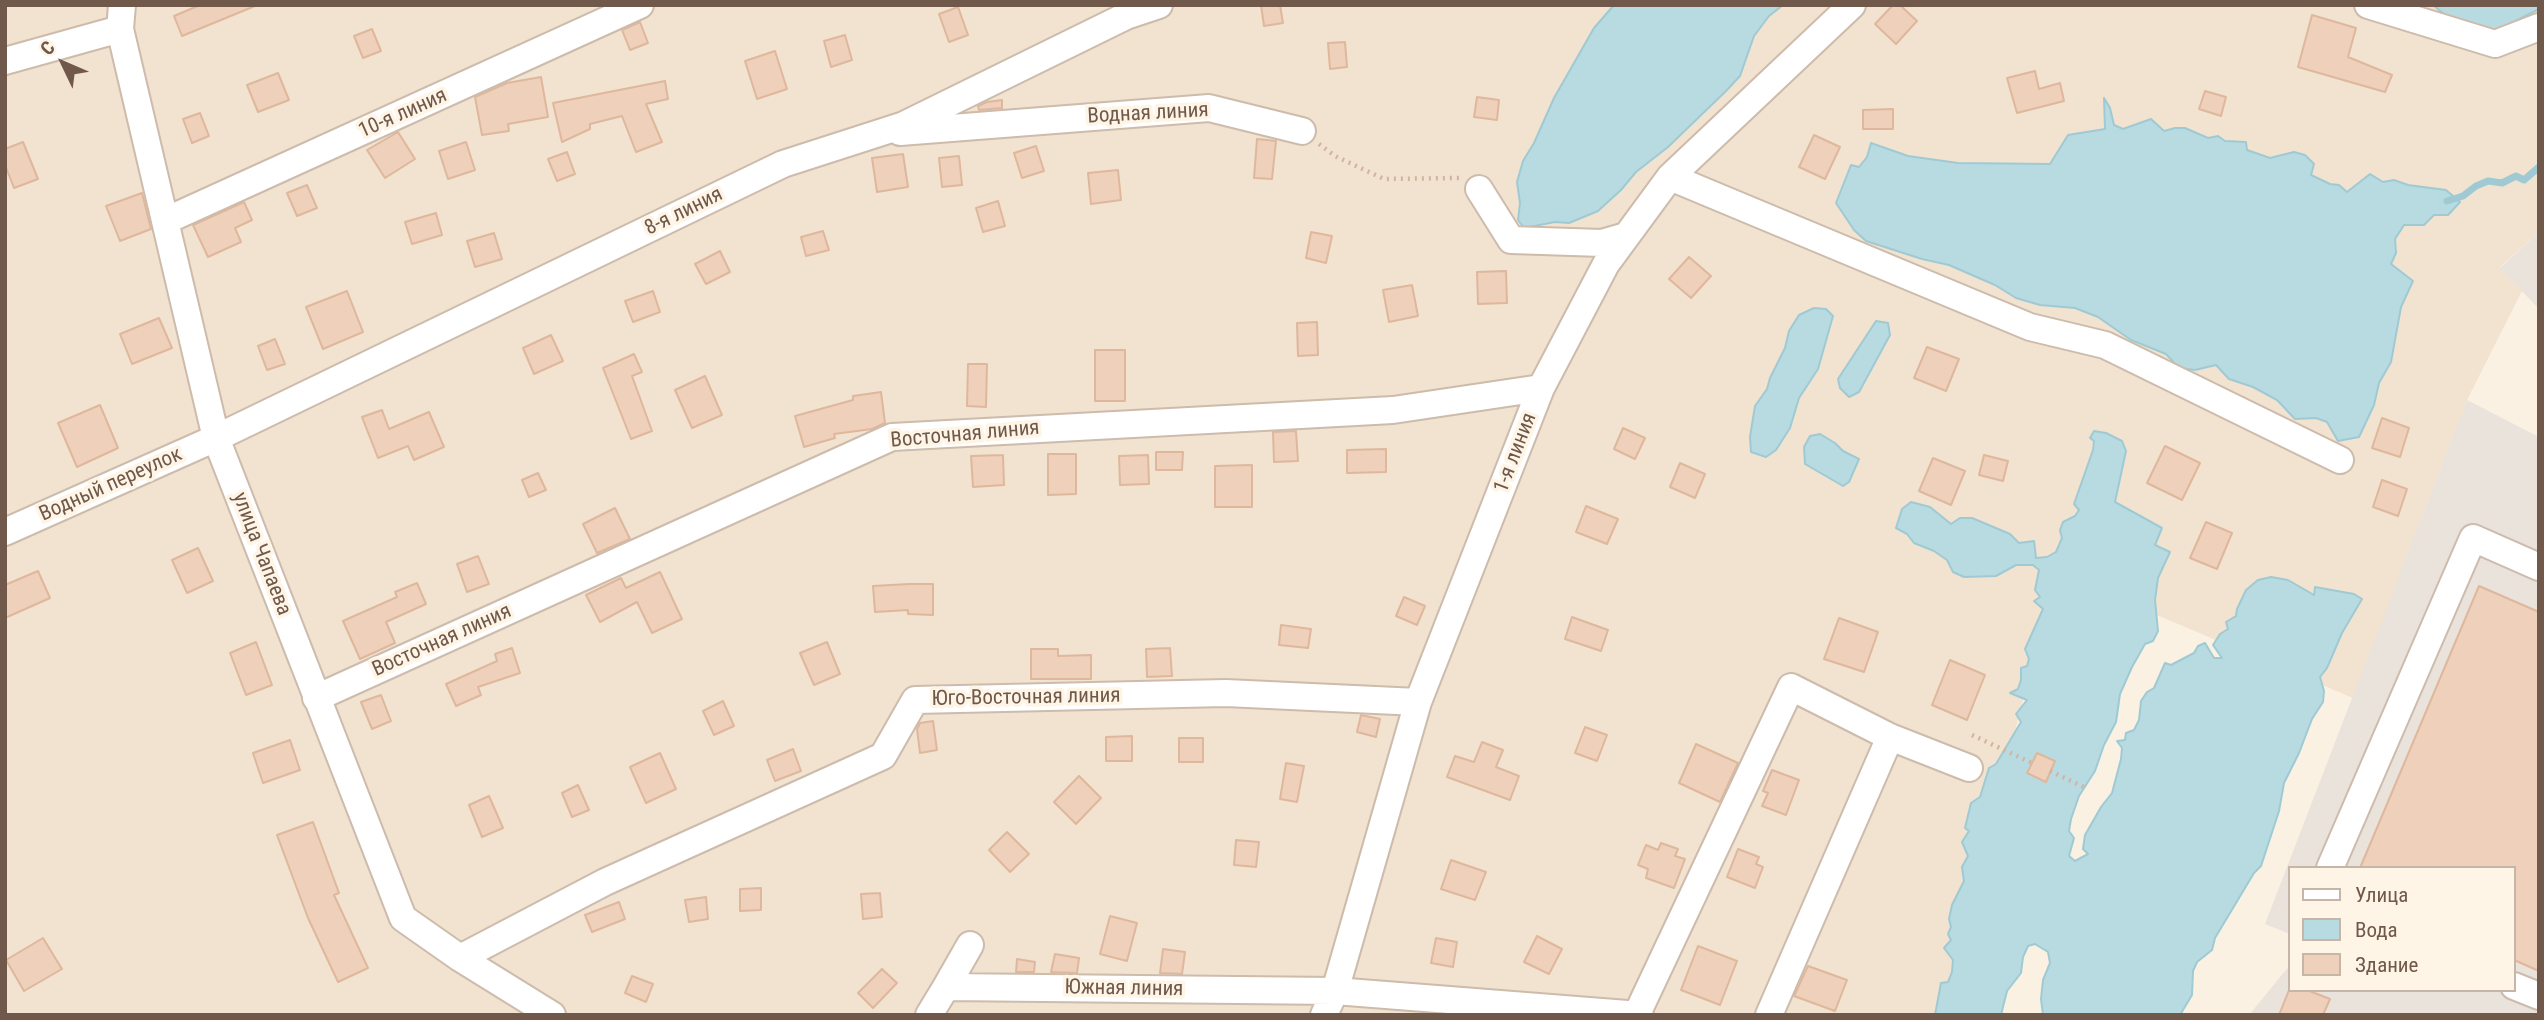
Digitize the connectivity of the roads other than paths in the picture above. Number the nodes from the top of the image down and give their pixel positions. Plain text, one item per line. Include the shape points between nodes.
1 (640, 5) edge
2 (1159, 5) edge
3 (1852, 5) edge
4 (2368, 5) edge
5 (121, 17) edge
6 (2539, 27) edge
7 (5, 61) edge
8 (1302, 131) road end
9 (874, 134) junction
10 (1670, 177) junction
11 (1479, 189) road end
12 (165, 221) junction
13 (1626, 236) junction
14 (1541, 388) junction
15 (216, 438) junction
16 (2340, 460) dead end
17 (5, 532) edge
18 (2539, 567) edge
19 (316, 698) junction
20 (1418, 702) junction
21 (1890, 737) junction
22 (1969, 768) dead end
23 (2331, 866) edge
24 (971, 945) dead end
25 (460, 958) junction
26 (946, 987) junction
27 (2516, 987) edge
28 (1335, 991) junction
29 (2539, 996) edge
30 (1639, 1014) edge
31 (552, 1015) edge
32 (929, 1015) edge
33 (1324, 1015) edge
34 (1769, 1015) edge

1 - 12 street, 10-я линия
2 - 9 street, 8-я линия via 1126,16 904,125
3 - 10 street, 1-я линия
4 - 6 street via 2495,44
5 - 7 street
5 - 12 street, улица Чапаева
8 - 9 street, Водная линия via 1209,108
9 - 15 street, 8-я линия via 783,164
10 - 13 street, 1-я линия
10 - 16 street via 2030,327 2105,345
11 - 13 street via 1511,240 1602,243
12 - 15 street, улица Чапаева
13 - 14 street, 1-я линия via 1606,264
14 - 19 street, Восточная линия via 1393,410 892,437
14 - 20 street, 1-я линия
15 - 17 street, Водный переулок
15 - 19 street, улица Чапаева
18 - 23 street via 2473,538
19 - 25 street, улица Чапаева via 402,918
20 - 25 street, Юго-Восточная линия via 1226,693 915,700 883,756 605,882
20 - 28 street, 1-я линия
21 - 22 street
21 - 30 street via 1791,687
21 - 34 street
24 - 26 street
25 - 31 street, улица Чапаева
26 - 28 street, Южная линия
26 - 32 street
27 - 29 street
28 - 30 street
28 - 33 street, 1-я линия

